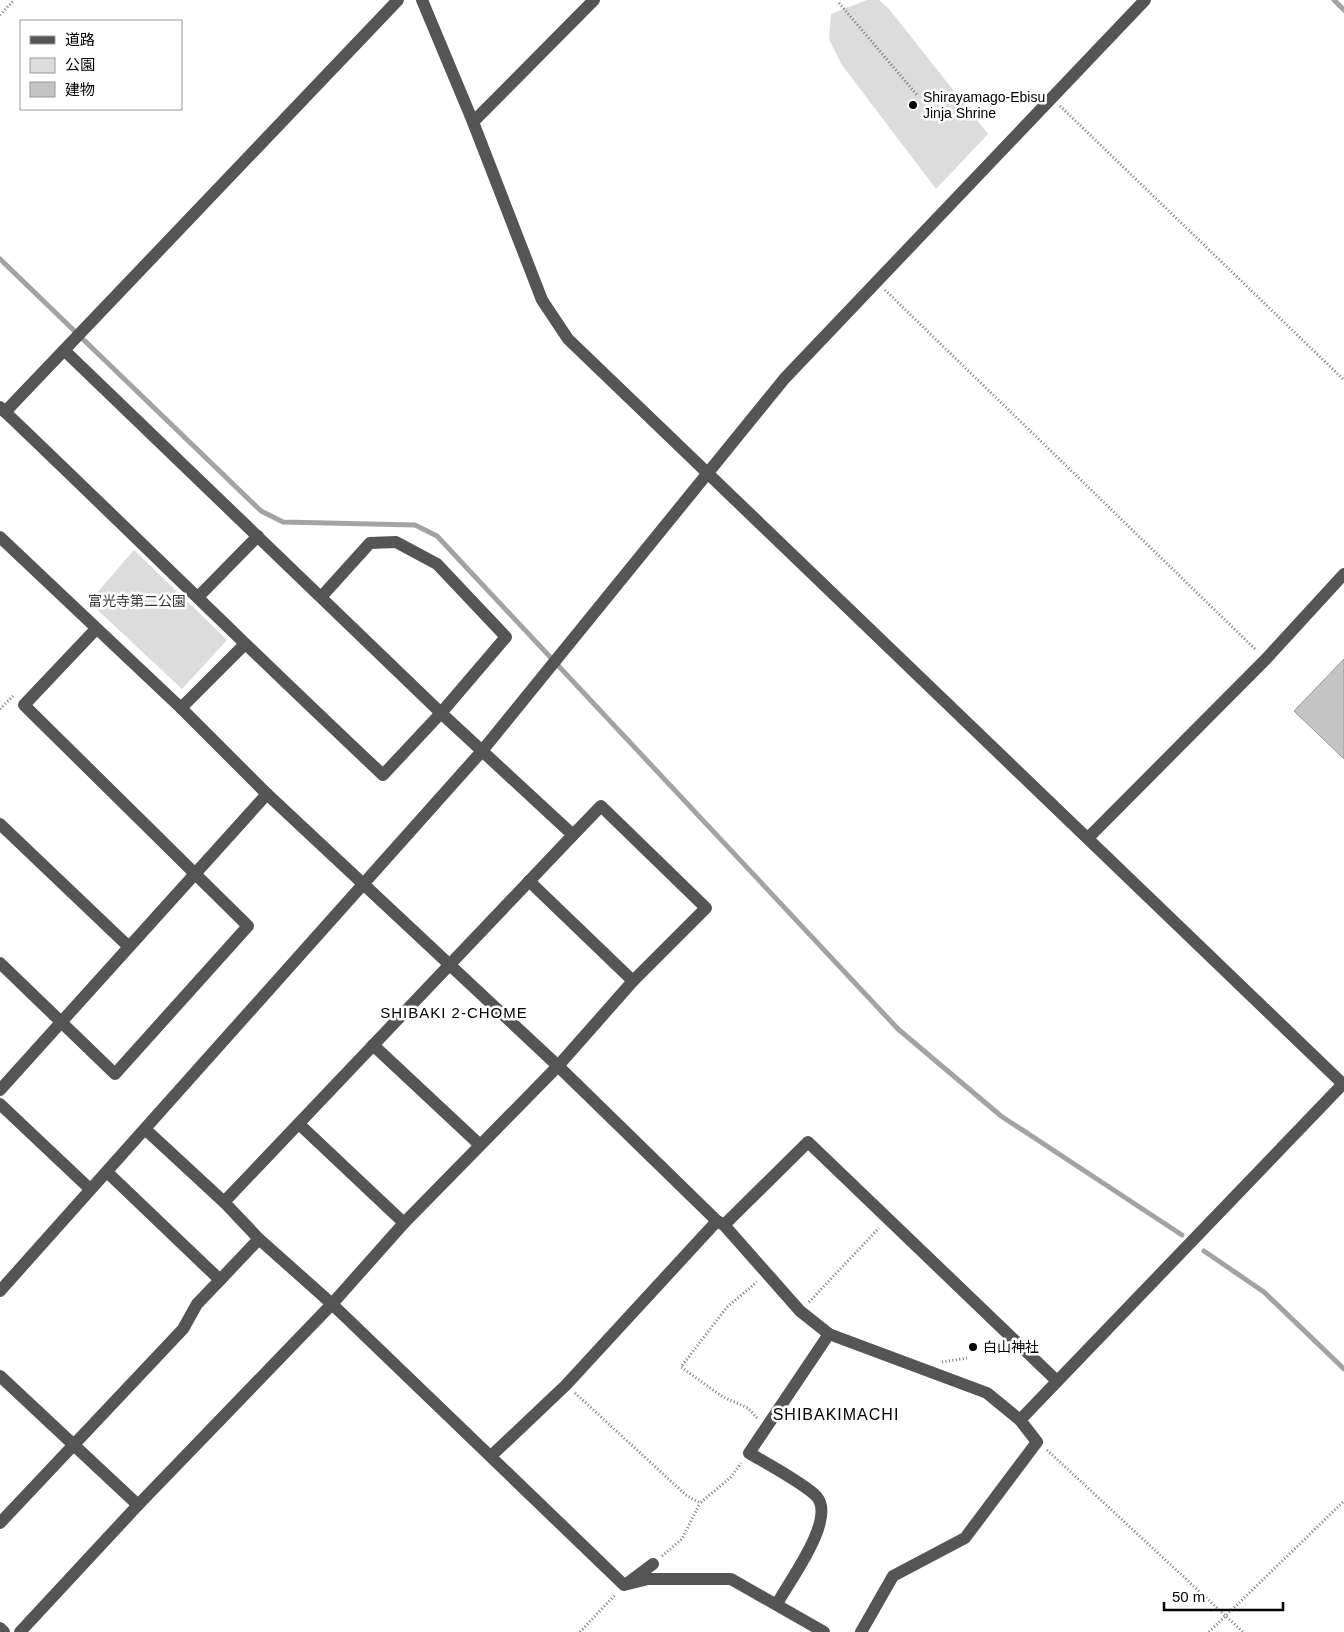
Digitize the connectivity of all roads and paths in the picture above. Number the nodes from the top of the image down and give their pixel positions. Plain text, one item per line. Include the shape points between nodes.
1 (14, 0) edge
2 (398, 0) edge
3 (422, 0) edge
4 (594, 0) edge
5 (1145, 0) edge
6 (840, 3) dead end
7 (0, 15) edge
8 (917, 95) dead end
9 (1053, 99) junction
10 (473, 122) junction
11 (876, 282) junction
12 (67, 348) junction
13 (1344, 380) edge
14 (3, 410) edge
15 (707, 473) junction
16 (258, 536) junction
17 (0, 537) edge
18 (1344, 574) edge
19 (322, 596) junction
20 (198, 597) junction
21 (96, 630) junction
22 (244, 645) junction
23 (1266, 659) junction
24 (181, 708) junction
25 (441, 713) junction
26 (482, 751) junction
27 (267, 794) junction
28 (0, 824) edge
29 (574, 835) junction
30 (1089, 837) junction
31 (195, 872) junction
32 (529, 881) junction
33 (365, 883) junction
34 (128, 946) junction
35 (0, 962) edge
36 (449, 964) junction
37 (633, 981) junction
38 (60, 1021) junction
39 (373, 1045) junction
40 (558, 1066) junction
41 (1344, 1085) edge
42 (0, 1090) edge
43 (0, 1104) edge
44 (299, 1124) junction
45 (145, 1129) junction
46 (480, 1145) junction
47 (107, 1172) junction
48 (90, 1188) junction
49 (224, 1202) junction
50 (888, 1219) junction
51 (720, 1223) junction
52 (404, 1224) junction
53 (260, 1239) junction
54 (768, 1274) junction
55 (220, 1280) junction
56 (0, 1291) edge
57 (332, 1304) junction
58 (800, 1311) junction
59 (829, 1334) junction
60 (0, 1376) edge
61 (1057, 1380) junction
62 (566, 1385) junction
63 (1020, 1420) junction
64 (765, 1428) junction
65 (1038, 1442) junction
66 (74, 1445) junction
67 (749, 1453) junction
68 (491, 1456) junction
69 (1344, 1501) edge
70 (700, 1503) junction
71 (138, 1505) junction
72 (0, 1523) edge
73 (653, 1564) joint
74 (624, 1585) junction
75 (777, 1604) junction
76 (1226, 1615) junction
77 (0, 1628) edge
78 (4, 1632) edge
79 (20, 1632) edge
80 (580, 1632) edge
81 (824, 1632) edge
82 (861, 1632) edge
83 (1209, 1632) edge
84 (1243, 1632) edge

1 - 7 path
2 - 12 street
3 - 10 street
4 - 10 street
5 - 9 street
6 - 8 path
9 - 11 street
9 - 13 path
10 - 15 street via 542,300 568,339
11 - 15 street via 785,378
11 - 23 path
12 - 14 street
12 - 16 street
14 - 20 street
15 - 26 street
15 - 30 street
16 - 19 street
16 - 20 street
17 - 21 street
18 - 23 street
19 - 25 street
19 - 25 street via 370,543 396,542 437,564 506,637
20 - 22 street
21 - 24 street
21 - 31 street via 24,705
22 - 24 street
22 - 25 street via 383,775
23 - 30 street
24 - 27 street
25 - 26 street
26 - 29 street
26 - 33 street
27 - 31 street
27 - 33 street
28 - 34 street
29 - 32 street
29 - 37 street via 601,806 706,908
30 - 41 street
31 - 34 street
31 - 38 street via 248,926 115,1074
32 - 36 street
32 - 37 street
33 - 36 street
33 - 45 street
34 - 38 street
35 - 38 street
36 - 39 street
36 - 40 street
37 - 40 street
38 - 42 street
39 - 44 street
39 - 46 street
40 - 46 street
40 - 51 street
41 - 61 street
43 - 48 street
44 - 49 street
44 - 52 street
45 - 47 street
45 - 49 street
46 - 52 street
47 - 48 street
47 - 55 street
48 - 56 street
49 - 53 street
50 - 51 street via 808,1142
50 - 58 path
50 - 61 street
51 - 54 street
51 - 62 street
52 - 57 street
53 - 55 street
53 - 57 street
54 - 58 street
54 - 64 path via 727,1307 682,1368 723,1397 748,1408
55 - 66 street via 197,1304 183,1329
57 - 68 street
57 - 71 street
58 - 59 street
59 - 63 street via 987,1393
59 - 64 street
60 - 66 street
61 - 63 street
62 - 68 street
62 - 70 path via 686,1495
63 - 65 street
64 - 67 street
65 - 76 path
65 - 82 street via 965,1538 893,1576
66 - 71 street
66 - 72 street
67 - 70 path via 731,1477
67 - 75 street via 817,1497 823,1510 818,1533
68 - 74 street
69 - 76 path
70 - 73 path via 682,1539
71 - 79 street
73 - 74 street
74 - 75 street via 648,1579 731,1579
74 - 80 path
75 - 81 street
76 - 83 path
76 - 84 path
77 - 78 street

